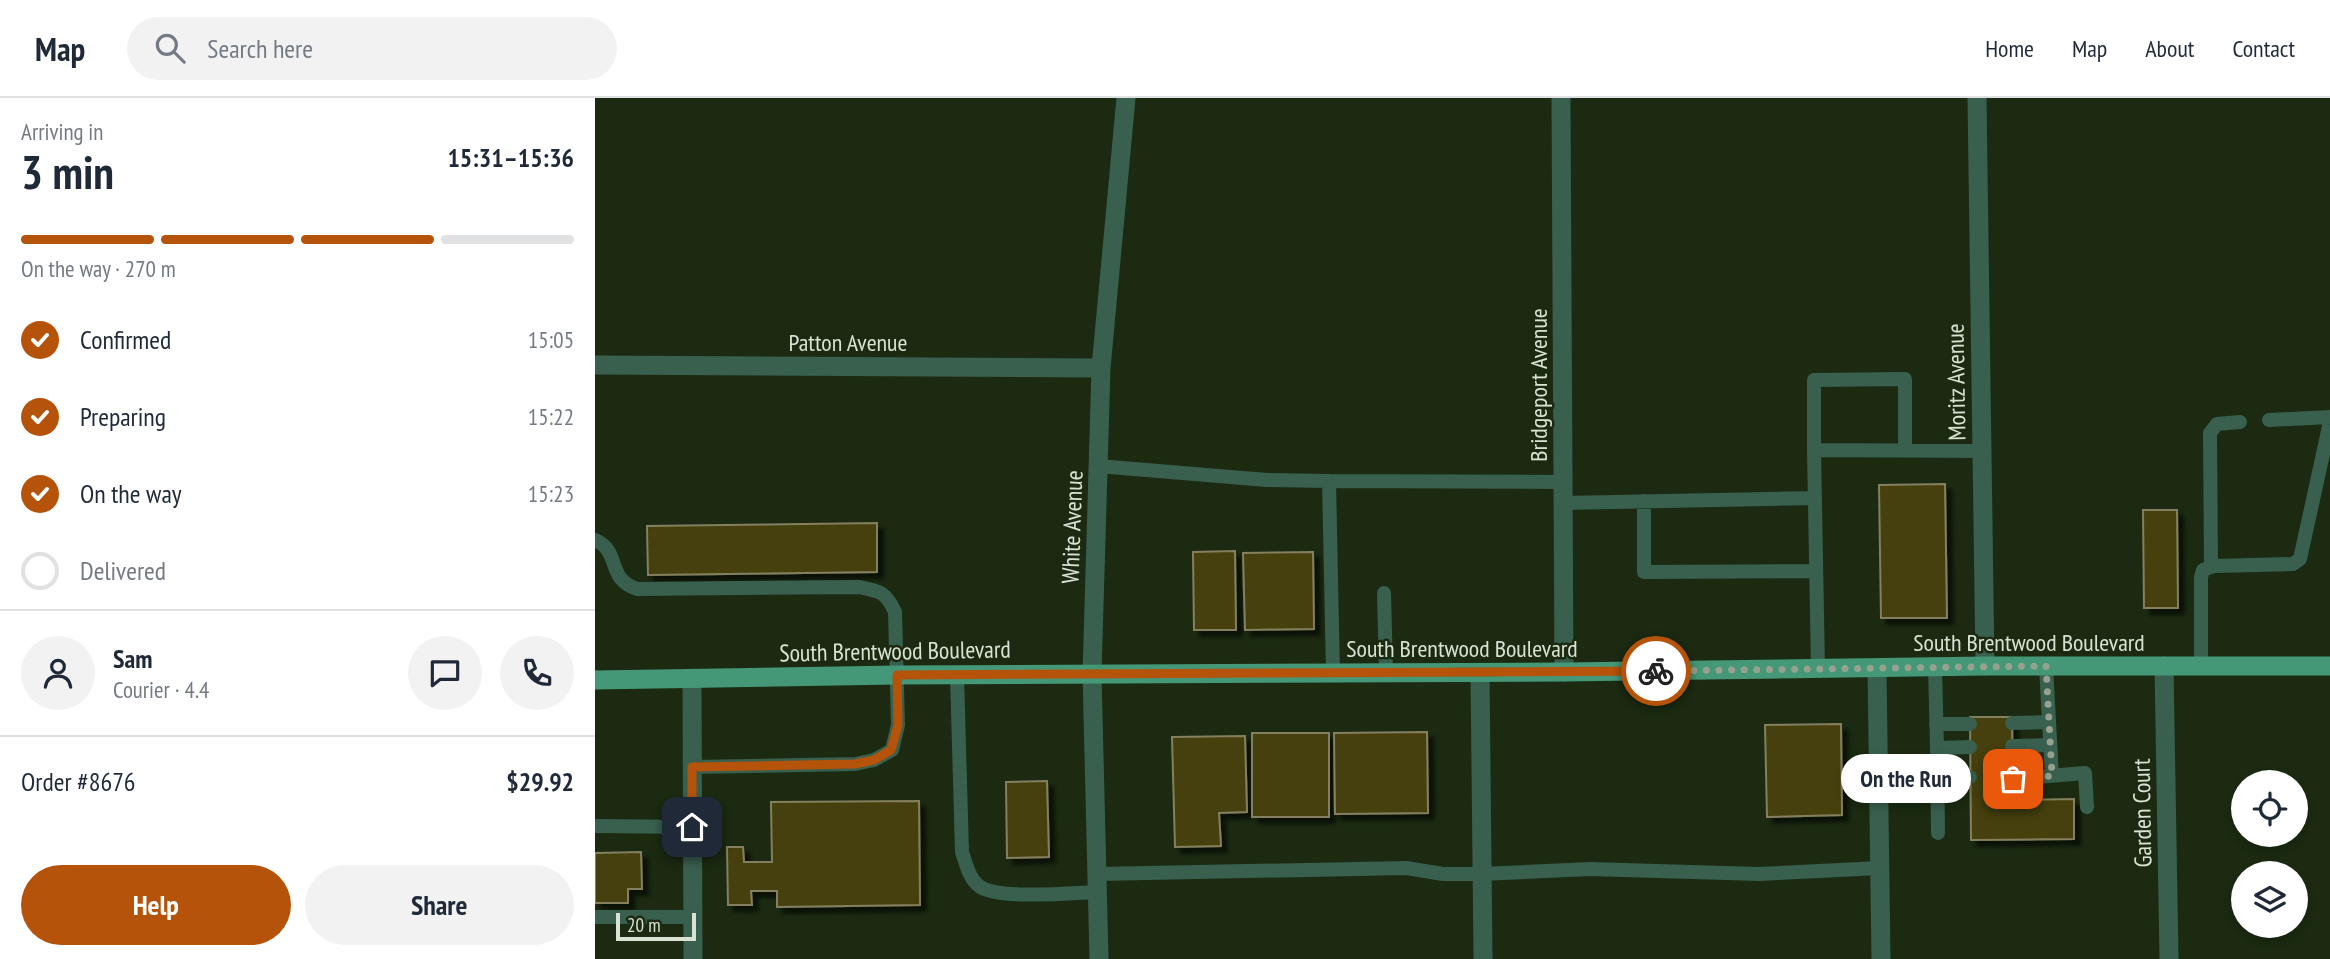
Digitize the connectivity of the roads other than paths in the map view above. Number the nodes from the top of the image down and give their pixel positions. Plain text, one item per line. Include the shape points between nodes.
1 (1126, 98) edge
2 (1561, 98) edge
3 (1977, 98) edge
4 (595, 365) edge
5 (1101, 368) junction
6 (2330, 417) edge
7 (2269, 420) dead end
8 (2240, 422) dead end
9 (2330, 422) edge
10 (1905, 449) junction
11 (1814, 450) junction
12 (1982, 451) junction
13 (1098, 466) junction
14 (1329, 481) junction
15 (1563, 482) junction
16 (1815, 498) junction
17 (1644, 501) junction
18 (1563, 503) junction
19 (595, 540) edge
20 (2210, 566) junction
21 (1816, 571) junction
22 (1384, 593) dead end
23 (1985, 666) junction
24 (2046, 666) junction
25 (2164, 666) junction
26 (2201, 666) junction
27 (2330, 666) edge
28 (1935, 667) junction
29 (1877, 668) junction
30 (1818, 669) junction
31 (1565, 672) junction
32 (1333, 673) junction
33 (1386, 673) junction
34 (1480, 673) junction
35 (1092, 674) junction
36 (897, 675) junction
37 (957, 675) junction
38 (692, 679) junction
39 (595, 680) edge
40 (2049, 722) junction
41 (2012, 723) dead end
42 (1936, 724) junction
43 (1970, 724) dead end
44 (2050, 745) junction
45 (2012, 746) dead end
46 (1970, 747) dead end
47 (1937, 748) junction
48 (692, 767) junction
49 (1879, 775) junction
50 (1937, 776) junction
51 (2052, 776) junction
52 (1970, 777) dead end
53 (2013, 779) dead end
54 (2087, 807) dead end
55 (595, 826) edge
56 (692, 827) junction
57 (1938, 833) dead end
58 (1879, 868) junction
59 (1482, 874) junction
60 (1097, 883) junction
61 (595, 917) edge
62 (693, 917) junction
63 (693, 959) edge
64 (1099, 959) edge
65 (1483, 959) edge
66 (1881, 959) edge
67 (2169, 959) edge

1 - 5 street, White Avenue
2 - 15 street, Bridgeport Avenue
3 - 12 street, Moritz Avenue
4 - 5 street, Patton Avenue
5 - 13 street, White Avenue
6 - 7 lane
8 - 20 lane via 2217,424 2210,433
9 - 20 lane via 2300,559 2293,564
10 - 11 lane
10 - 11 lane via 1905,379 1814,380
10 - 12 lane
11 - 16 lane
12 - 23 street, Moritz Avenue
13 - 14 lane
13 - 35 street, White Avenue
14 - 15 lane
14 - 32 lane
15 - 18 street, Bridgeport Avenue
16 - 17 lane
16 - 21 lane
17 - 18 lane
17 - 21 lane via 1644,572
18 - 31 street, Bridgeport Avenue
19 - 36 lane via 605,544 624,585 637,589 875,590 888,597 895,612
20 - 26 lane via 2201,576
21 - 30 lane
22 - 33 lane
23 - 24 main road, South Brentwood Boulevard
23 - 28 main road, South Brentwood Boulevard
24 - 25 main road, South Brentwood Boulevard
24 - 40 lane
25 - 26 main road, South Brentwood Boulevard
25 - 67 street, Garden Court
26 - 27 main road, South Brentwood Boulevard
28 - 29 main road, South Brentwood Boulevard
28 - 42 lane
29 - 30 main road, South Brentwood Boulevard
29 - 49 street
30 - 31 main road, South Brentwood Boulevard
31 - 34 main road, South Brentwood Boulevard
32 - 33 main road, South Brentwood Boulevard
32 - 35 main road, South Brentwood Boulevard
33 - 34 main road, South Brentwood Boulevard
34 - 59 street
35 - 37 main road, South Brentwood Boulevard
35 - 60 street, White Avenue
36 - 37 main road, South Brentwood Boulevard
36 - 38 main road, South Brentwood Boulevard
36 - 48 lane via 898,725 891,750 874,760
37 - 60 lane via 962,852 968,872 979,886 995,894
38 - 39 main road, South Brentwood Boulevard
38 - 48 street
40 - 41 lane
40 - 44 lane
42 - 43 lane
42 - 47 lane
44 - 45 lane
44 - 51 lane
46 - 47 lane
47 - 50 lane
48 - 56 street
49 - 50 lane
49 - 58 street
50 - 52 lane
50 - 57 lane
51 - 53 lane
51 - 54 lane via 2085,773
55 - 56 lane
56 - 62 street
58 - 59 lane via 1759,874 1590,869
58 - 66 street
59 - 60 lane via 1406,868
59 - 65 street
60 - 64 street, White Avenue
61 - 62 lane
62 - 63 street

